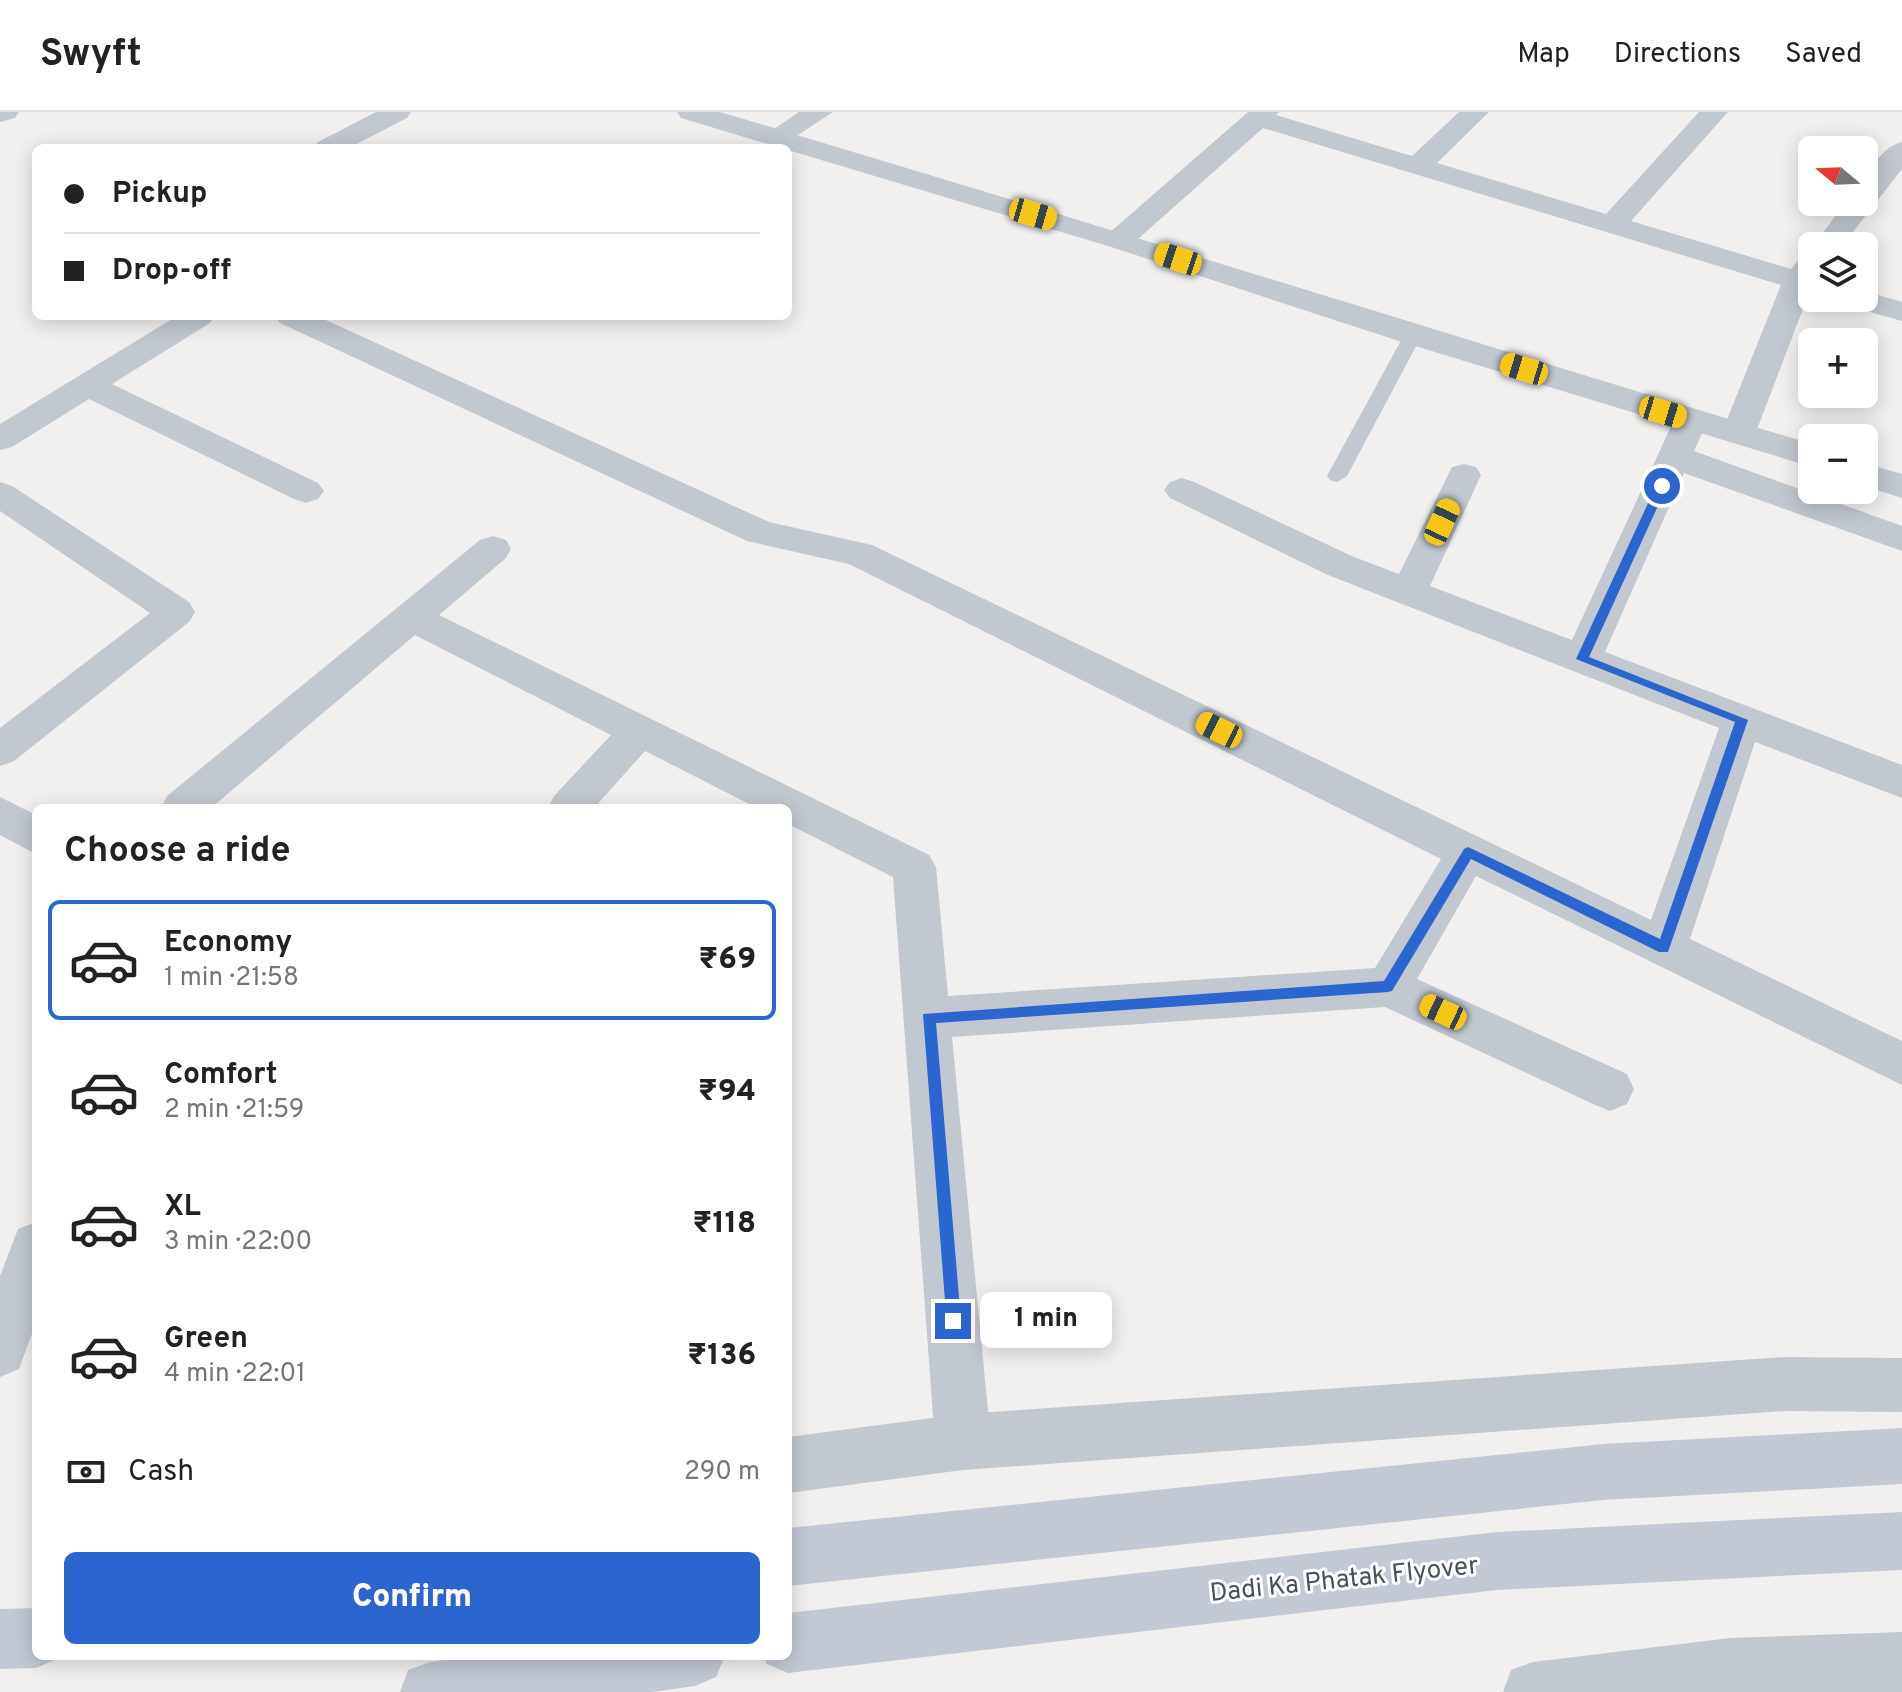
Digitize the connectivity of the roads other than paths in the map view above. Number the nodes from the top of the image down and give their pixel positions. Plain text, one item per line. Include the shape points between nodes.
1 (397, 112) edge
2 (691, 112) edge
3 (819, 112) edge
4 (1475, 112) edge
5 (1714, 112) edge
6 (1261, 115) edge
7 (776, 137) junction
8 (336, 144) edge
9 (1902, 150) edge
10 (1417, 166) junction
11 (1878, 180) edge
12 (1849, 216) edge
13 (1612, 225) junction
14 (1837, 232) edge
15 (1119, 240) junction
16 (1798, 274) edge
17 (1798, 297) edge
18 (1878, 305) edge
19 (1902, 312) edge
20 (193, 320) edge
21 (300, 320) edge
22 (1413, 335) junction
23 (87, 385) junction
24 (1691, 420) junction
25 (1739, 432) junction
26 (0, 439) edge
27 (1798, 451) edge
28 (1675, 457) junction
29 (1464, 475) dead end
30 (1337, 476) dead end
31 (1878, 478) edge
32 (1902, 486) edge
33 (1182, 490) dead end
34 (306, 491) dead end
35 (0, 494) edge
36 (1902, 539) edge
37 (493, 549) dead end
38 (1409, 592) junction
39 (411, 617) junction
40 (1582, 659) junction
41 (1742, 720) junction
42 (640, 730) junction
43 (0, 750) edge
44 (1902, 782) edge
45 (187, 804) edge
46 (573, 804) edge
47 (788, 804) edge
48 (792, 806) edge
49 (0, 814) edge
50 (32, 834) edge
51 (1468, 852) junction
52 (1664, 948) junction
53 (1388, 987) junction
54 (928, 1018) junction
55 (1902, 1064) edge
56 (1610, 1089) dead end
57 (32, 1258) edge
58 (0, 1350) edge
59 (1902, 1385) edge
60 (963, 1442) junction
61 (1902, 1456) edge
62 (792, 1464) edge
63 (1902, 1541) edge
64 (792, 1557) edge
65 (32, 1638) edge
66 (0, 1639) edge
67 (792, 1643) edge
68 (666, 1660) edge
69 (1902, 1662) edge
70 (430, 1692) edge
71 (1533, 1692) edge

1 - 8 street
2 - 7 street
3 - 7 street
4 - 10 street
5 - 13 street
6 - 10 street
6 - 15 street
7 - 15 street
9 - 11 street
10 - 13 street
12 - 14 street
13 - 16 street
15 - 22 street
17 - 25 street
18 - 19 street
20 - 23 street
21 - 51 street via 760,532 859,554
22 - 24 street
22 - 30 lane
23 - 26 street
23 - 34 street
24 - 25 street
24 - 28 street
25 - 27 street
28 - 36 street
28 - 40 street
29 - 38 street
31 - 32 street
33 - 38 street via 1341,566
35 - 43 street via 176,612
37 - 39 street
38 - 40 street
39 - 42 street
39 - 45 street
40 - 41 street
41 - 44 street
41 - 52 street
42 - 46 street
42 - 47 street
48 - 54 street via 914,867
49 - 50 street
51 - 52 street
51 - 53 street
52 - 55 street
53 - 54 street
53 - 56 street
54 - 60 street
57 - 58 street
59 - 60 street via 1785,1384
60 - 62 street
61 - 64 main road via 1603,1472
63 - 67 main road, Dadi Ka Phatak Flyover via 1497,1561
65 - 66 main road
68 - 70 main road
69 - 71 street via 1730,1668

